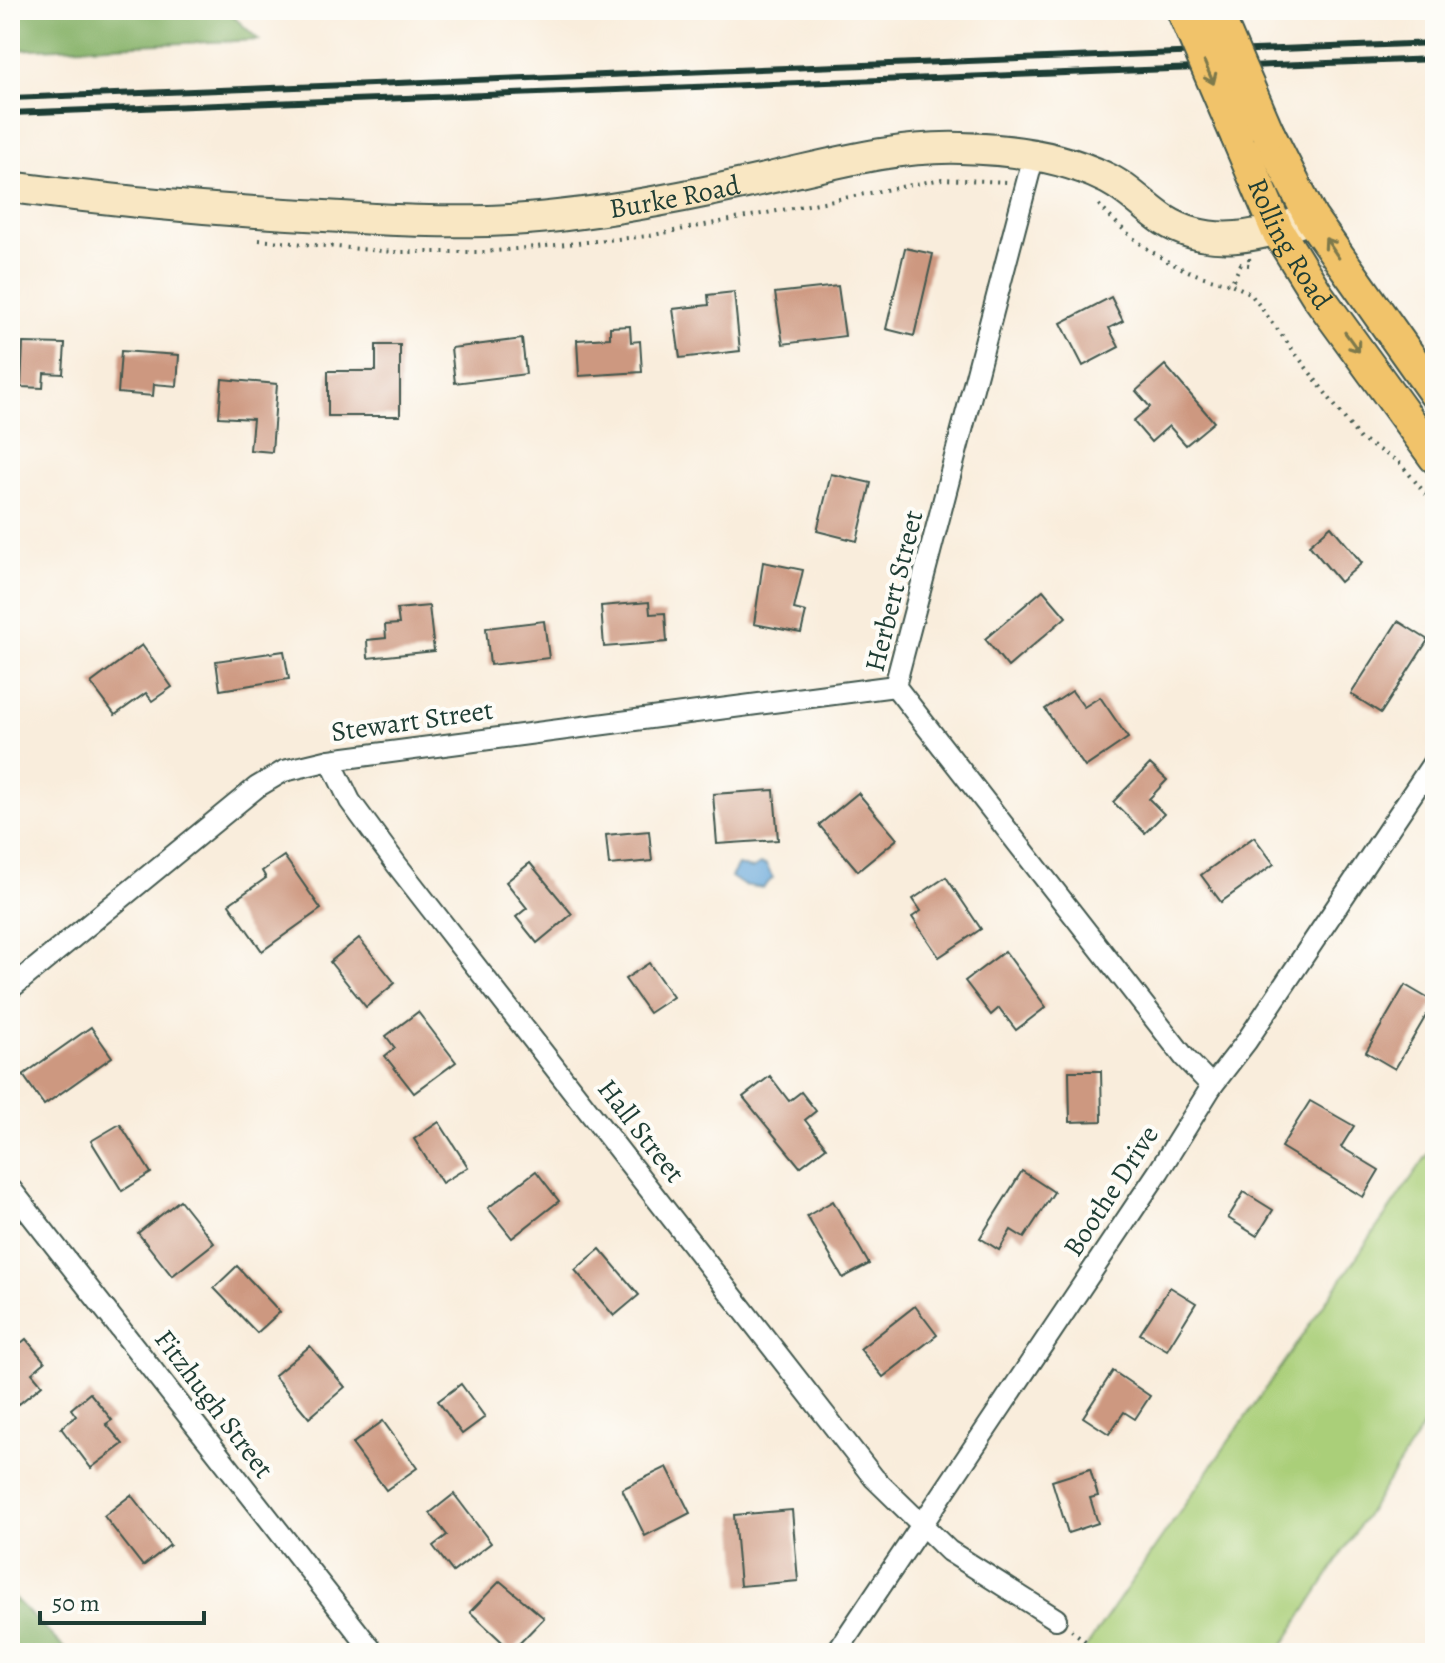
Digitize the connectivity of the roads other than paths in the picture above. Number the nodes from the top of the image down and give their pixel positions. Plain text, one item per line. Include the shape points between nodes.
1 (1183, 10) edge
2 (1215, 10) edge
3 (1252, 135) junction
4 (1034, 155) junction
5 (10, 187) edge
6 (1311, 218) junction
7 (1262, 233) junction
8 (1435, 393) edge
9 (1435, 457) edge
10 (895, 686) junction
11 (330, 760) junction
12 (1435, 760) edge
13 (10, 989) edge
14 (1212, 1086) junction
15 (10, 1188) edge
16 (921, 1526) junction
17 (1056, 1619) road end
18 (374, 1653) edge
19 (836, 1653) edge

1 -> 3 main road, Rolling Road, bridge
2 - 3 main road, Rolling Road, bridge
3 - 6 main road, Rolling Road
3 - 7 main road, Rolling Road
4 - 5 street, Burke Road via 966,148 907,150 635,206 480,221 237,212
4 - 7 street, Burke Road via 1104,176 1195,235 1218,239
4 - 10 street, Herbert Street
6 - 7 street, Burke Road
8 -> 6 main road, Rolling Road
7 -> 9 main road, Rolling Road via 1318,296
10 - 11 street, Stewart Street
10 - 14 street, Herbert Street
11 - 13 street, Stewart Street via 284,771 257,787
11 - 16 street, Hall Street via 350,801 397,865 874,1478
12 - 14 street, Boothe Drive
14 - 16 street, Boothe Drive
15 - 18 street, Fitzhugh Street
16 - 17 street, Hall Street via 949,1551
16 - 19 street, Boothe Drive

